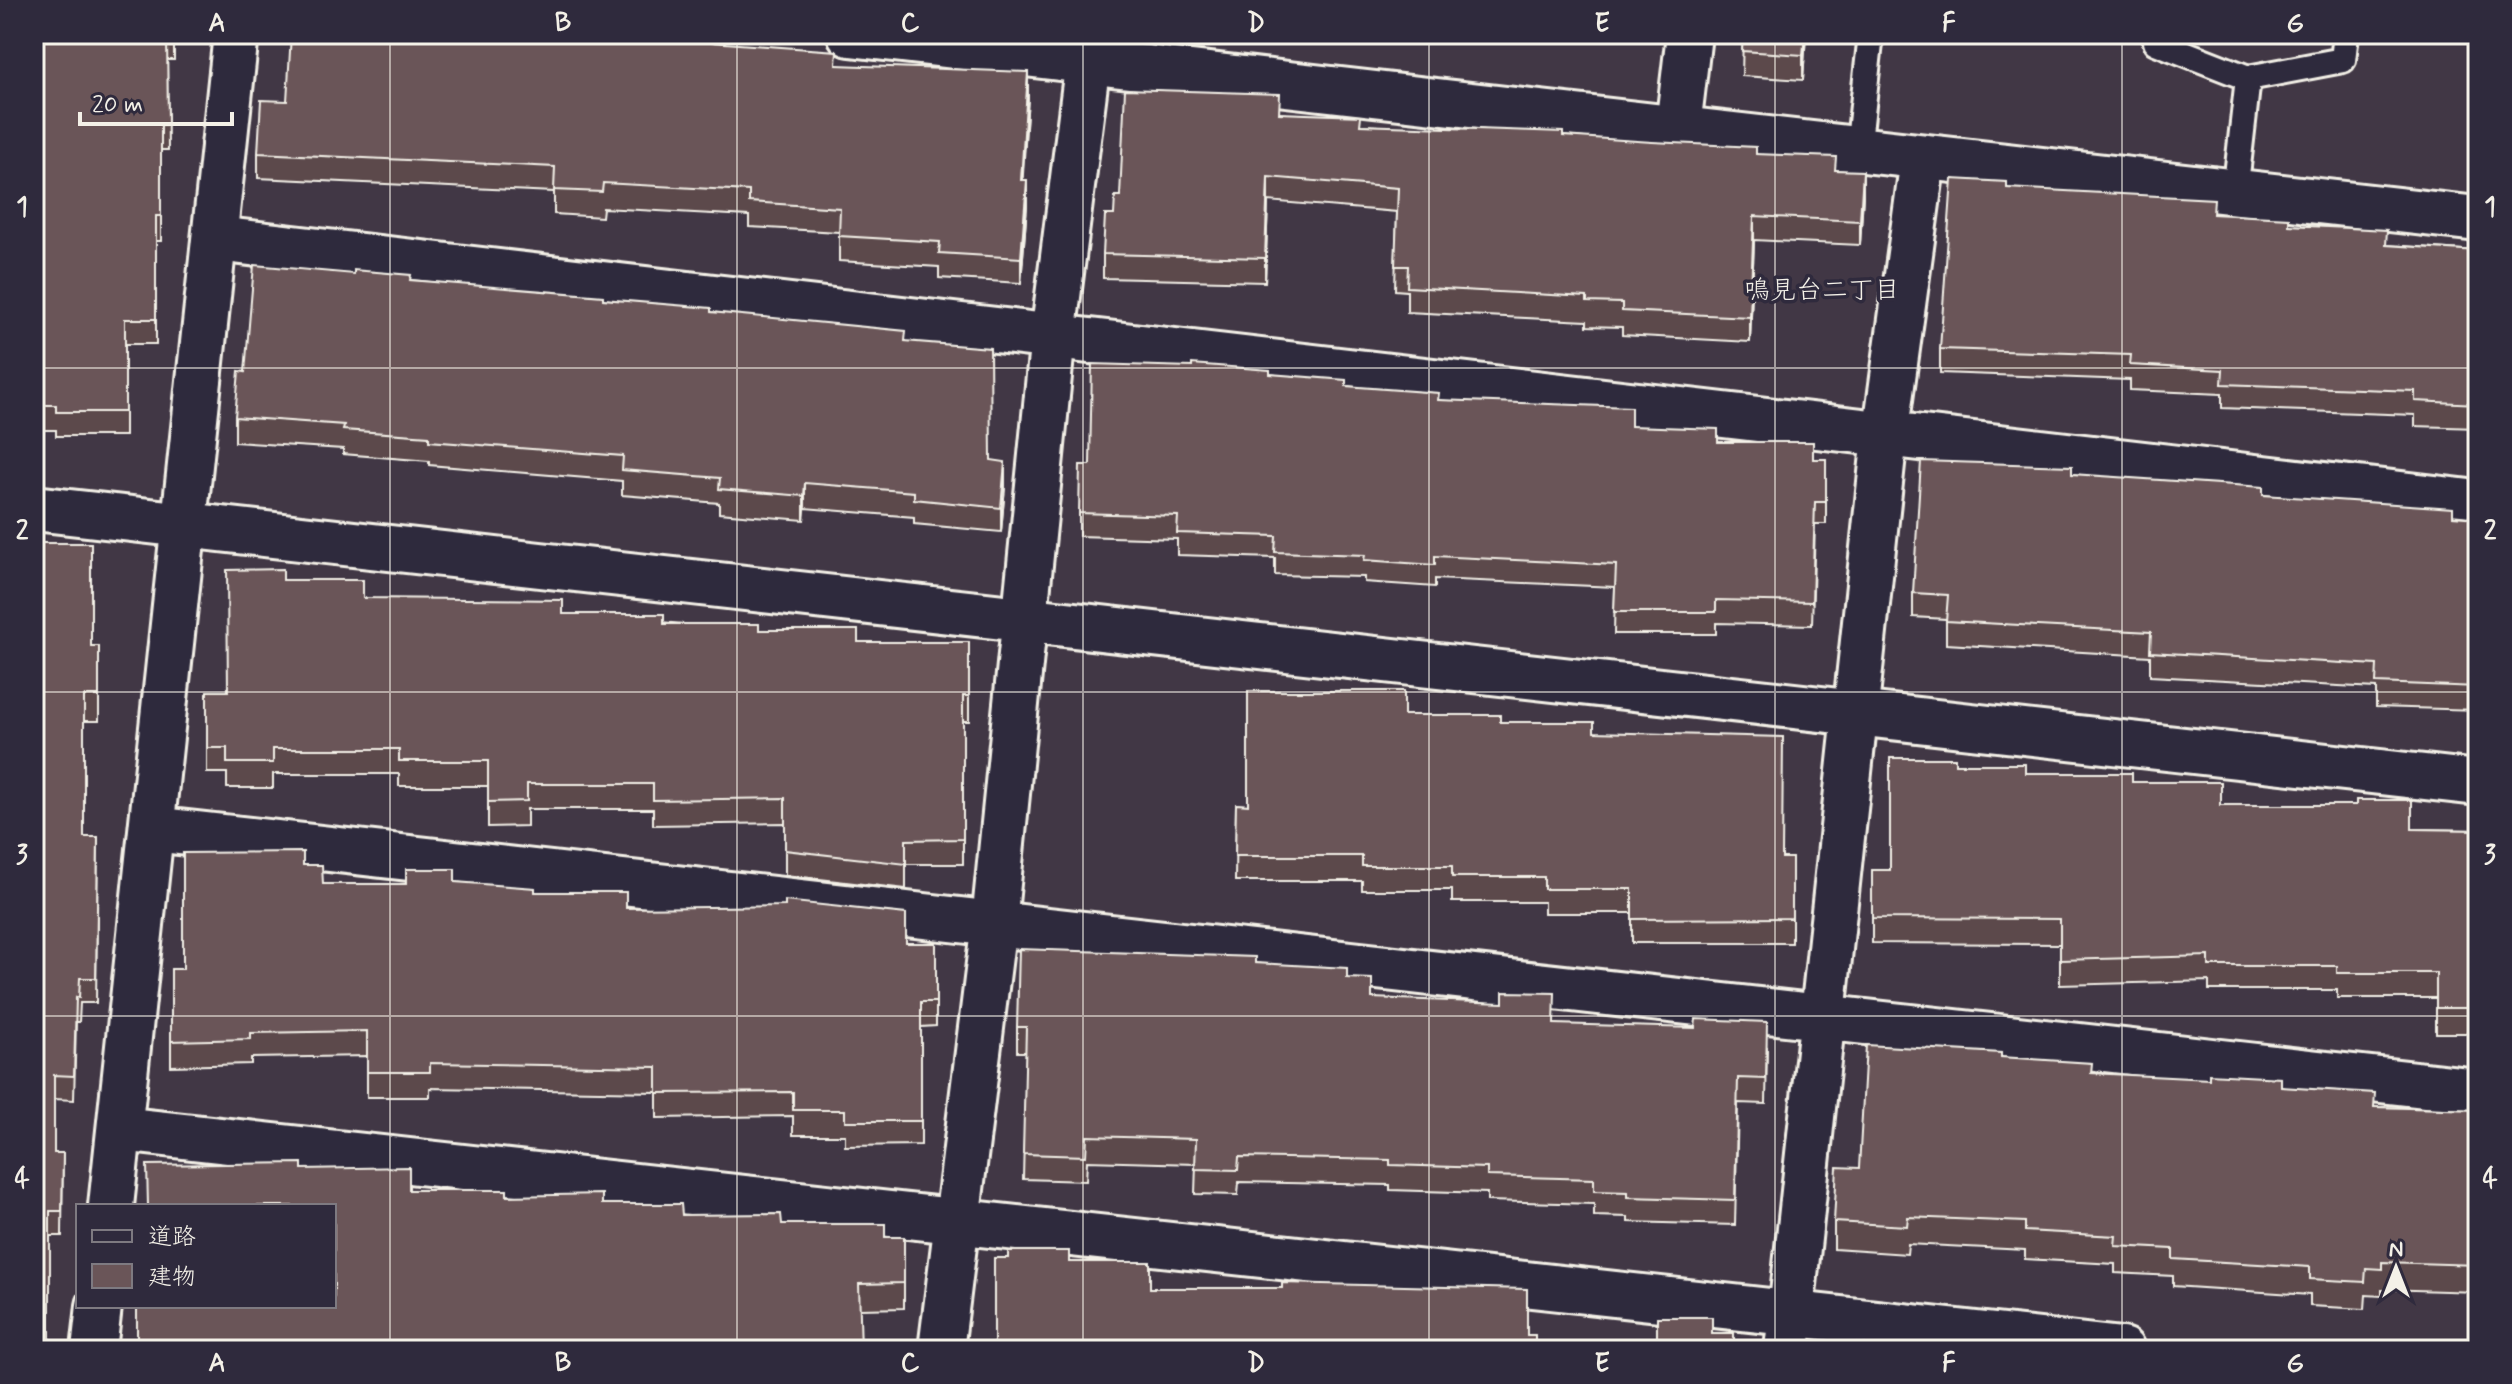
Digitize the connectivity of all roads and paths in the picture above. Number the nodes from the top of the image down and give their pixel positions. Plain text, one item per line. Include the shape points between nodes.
1 (236, 34) edge
2 (850, 34) edge
3 (1689, 34) edge
4 (1871, 34) edge
5 (2157, 34) edge
6 (2346, 34) edge
7 (1090, 47) edge
8 (2248, 78) junction
9 (1678, 127) junction
10 (1858, 150) junction
11 (1923, 159) junction
12 (2235, 193) junction
13 (2478, 219) edge
14 (216, 239) junction
15 (1053, 336) junction
16 (1885, 436) junction
17 (2478, 503) edge
18 (34, 508) edge
19 (183, 524) junction
20 (1028, 617) junction
21 (1854, 713) junction
22 (2478, 783) edge
23 (152, 829) junction
24 (994, 923) junction
25 (1824, 1017) junction
26 (2478, 1091) edge
27 (120, 1129) junction
28 (111, 1204) edge
29 (955, 1223) junction
30 (99, 1308) edge
31 (1788, 1332) edge
32 (94, 1350) edge
33 (941, 1350) edge
34 (2122, 1350) edge

1 - 14 street
2 - 7 street
3 - 9 street
4 - 10 lane
5 - 8 lane via 2156,42
6 - 8 lane via 2343,60
7 - 9 street
7 - 15 street
8 - 12 lane
9 - 10 street
10 - 11 street
11 - 12 street
11 - 16 street
12 - 13 street
14 - 15 street
14 - 19 street
15 - 16 street
15 - 20 street
16 - 17 street
16 - 21 street
18 - 19 street
19 - 20 street
19 - 23 street
20 - 21 street
20 - 24 street
21 - 22 street
21 - 25 street
23 - 24 street
23 - 27 street
24 - 25 street
24 - 29 street
25 - 26 street
25 - 31 street
27 - 28 street
27 - 29 street
29 - 31 street
29 - 33 street
30 - 32 street
31 - 34 street

